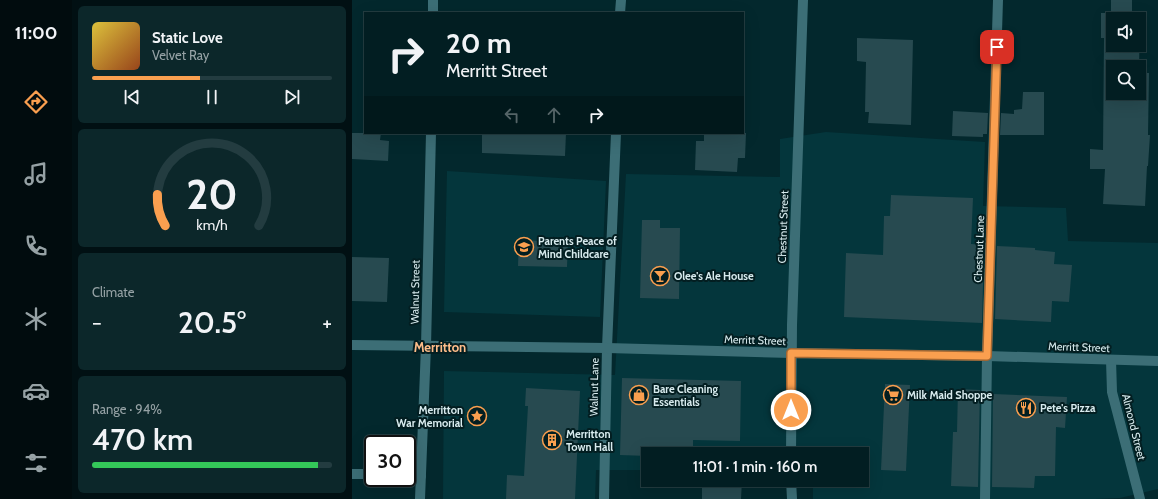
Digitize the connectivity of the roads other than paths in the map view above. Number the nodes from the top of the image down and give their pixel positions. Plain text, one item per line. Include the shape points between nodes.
1 (434, 0) edge
2 (621, 0) edge
3 (803, 0) edge
4 (998, 0) edge
5 (433, 12) edge
6 (620, 12) edge
7 (430, 134) edge
8 (616, 134) edge
9 (352, 345) edge
10 (426, 346) junction
11 (607, 348) junction
12 (791, 353) junction
13 (987, 356) junction
14 (1111, 360) junction
15 (1158, 361) edge
16 (791, 447) edge
17 (352, 474) edge
18 (364, 474) edge
19 (416, 476) edge
20 (421, 476) junction
21 (792, 487) edge
22 (420, 499) edge
23 (604, 499) edge
24 (792, 499) edge
25 (985, 499) edge
26 (1140, 499) edge

1 - 5 street
2 - 6 street
3 - 12 street, Chestnut Street
4 - 13 street, Chestnut Lane
7 - 10 street, Walnut Street
8 - 11 street, Walnut Lane
9 - 10 street, Merritt Street
10 - 11 street, Merritt Street
10 - 20 street, Walnut Street
11 - 12 street, Merritt Street
11 - 23 street, Walnut Lane
12 - 13 street, Merritt Street
12 - 16 street, Chestnut Street
13 - 14 street, Merritt Street
13 - 25 street, Chestnut Lane
14 - 15 street, Merritt Street
14 - 26 street, Almond Street via 1112,392
17 - 18 street
19 - 20 street
20 - 22 street, Walnut Street
21 - 24 street

